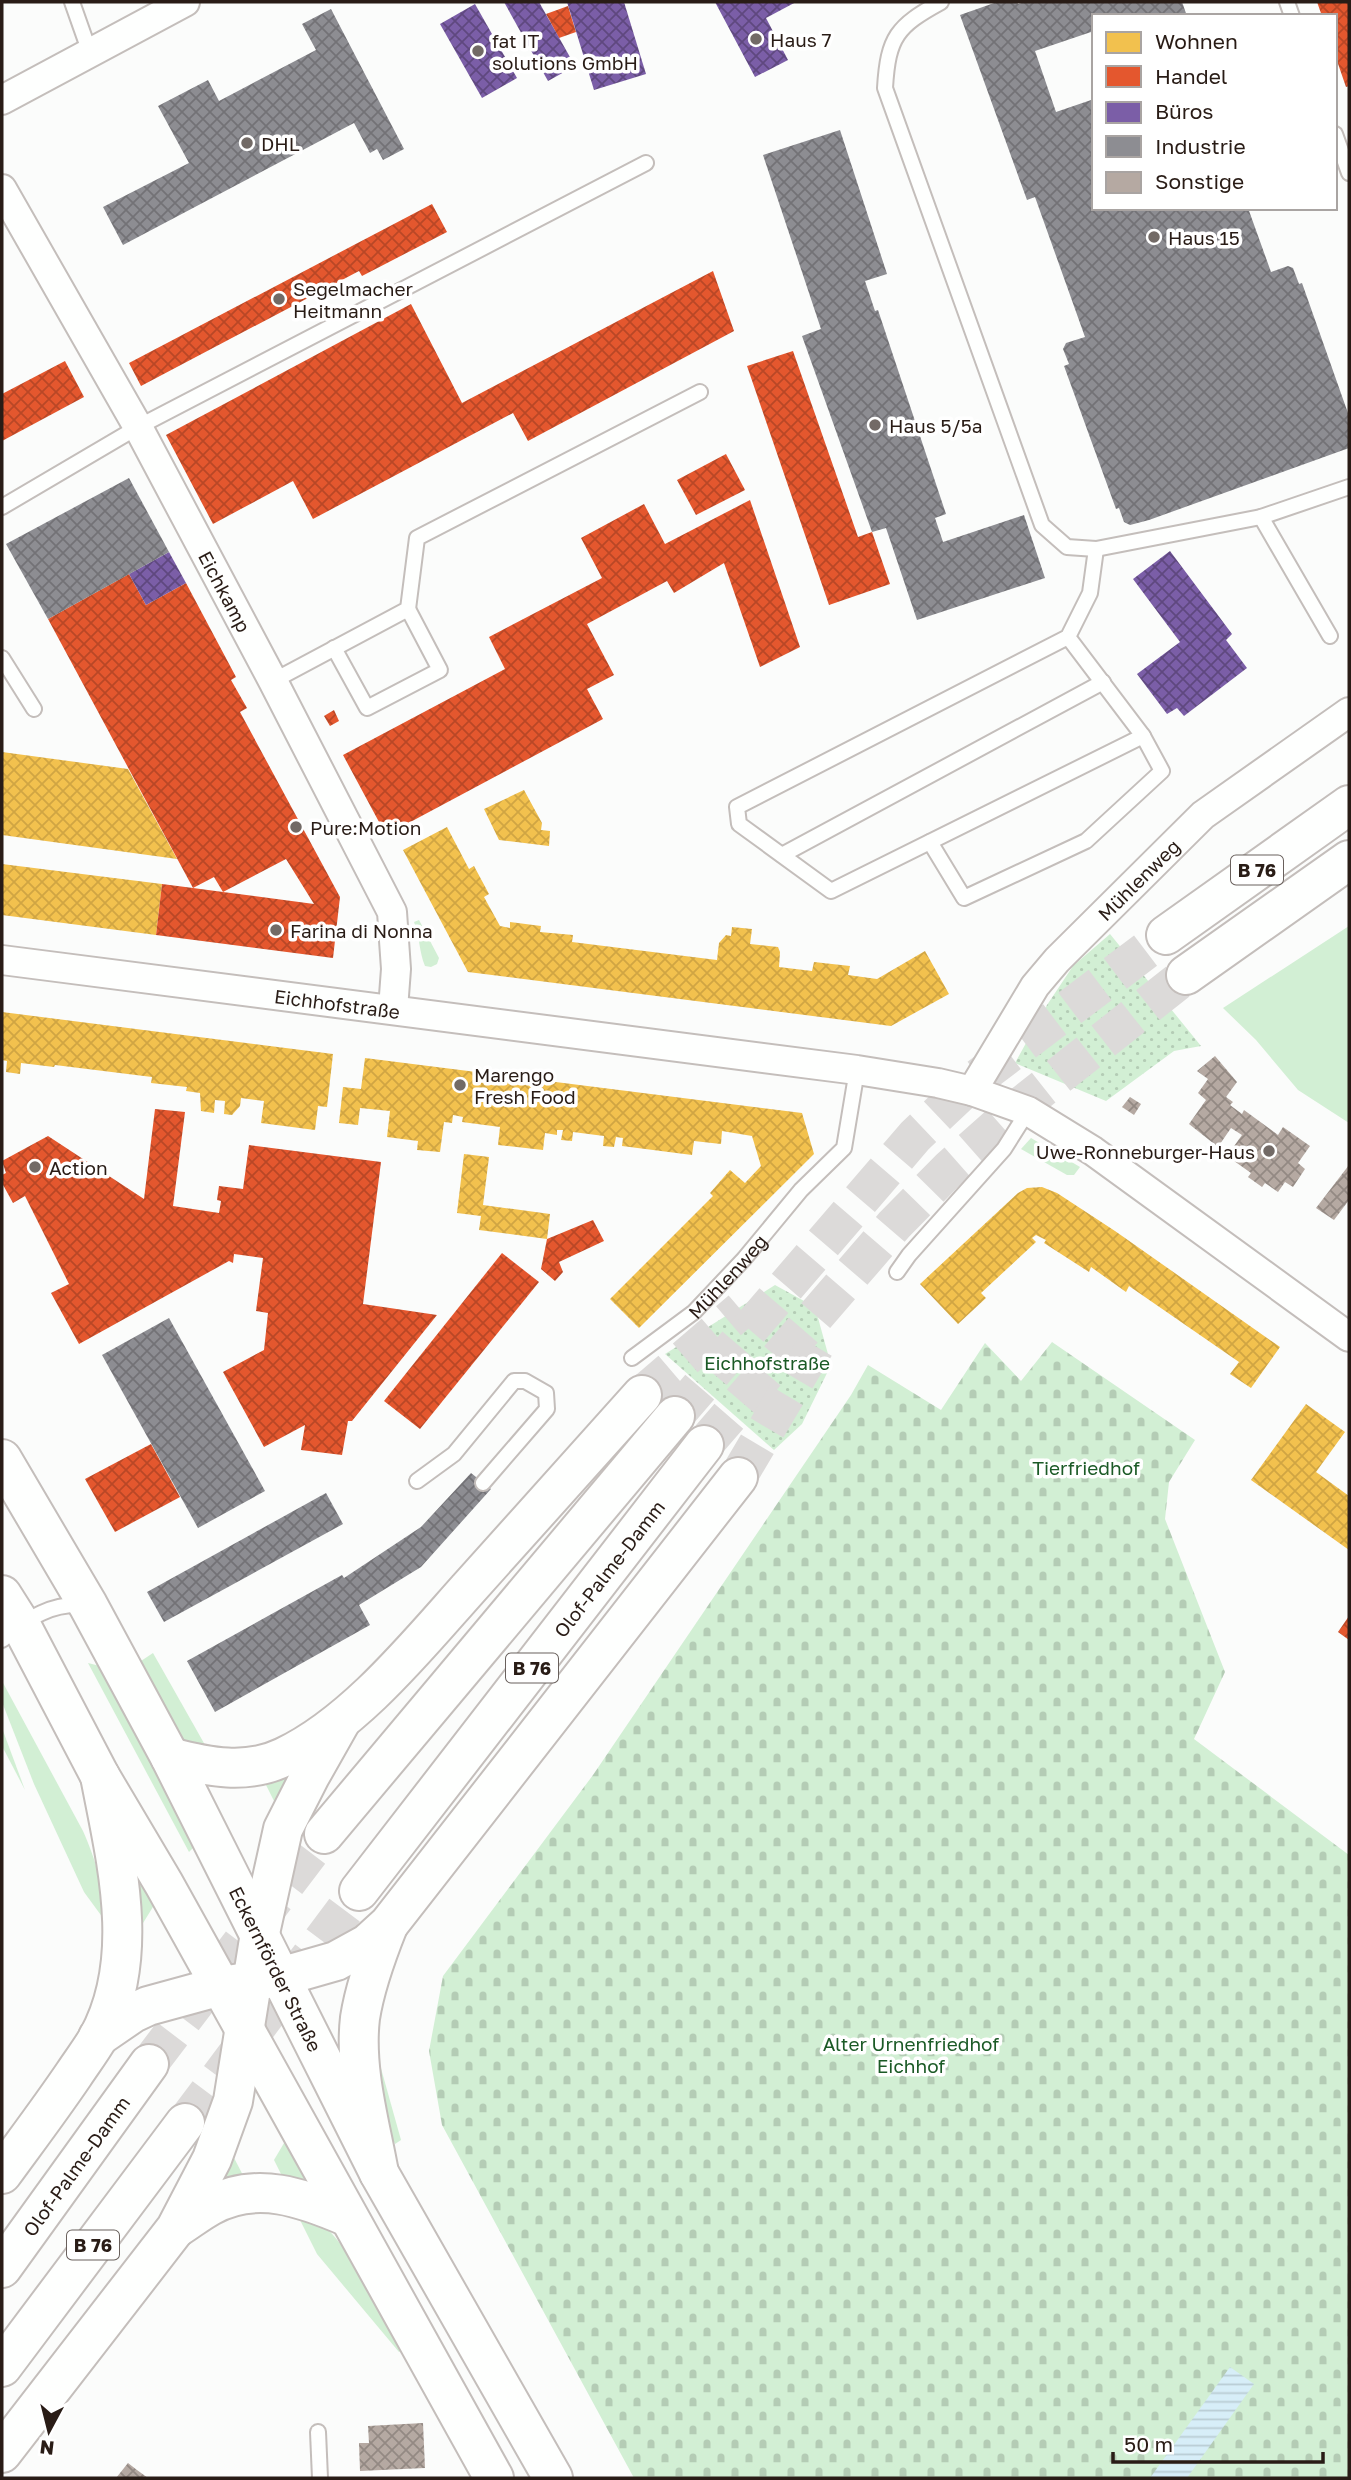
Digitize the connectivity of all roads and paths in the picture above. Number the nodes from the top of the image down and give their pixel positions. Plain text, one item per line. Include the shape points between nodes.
1 (72, 2) edge
2 (184, 2) edge
3 (941, 2) edge
4 (90, 53) junction
5 (2, 100) edge
6 (1337, 140) edge
7 (646, 163) dead end
8 (1349, 173) edge
9 (4, 202) edge
10 (700, 392) dead end
11 (138, 427) junction
12 (1349, 487) edge
13 (2, 507) edge
14 (1261, 517) junction
15 (1096, 549) junction
16 (408, 609) junction
17 (1330, 636) dead end
18 (1068, 637) junction
19 (334, 648) junction
20 (2, 658) edge
21 (273, 681) junction
22 (1103, 682) junction
23 (34, 709) dead end
24 (1349, 712) edge
25 (1143, 736) junction
26 (1349, 805) edge
27 (930, 842) junction
28 (782, 855) junction
29 (1349, 860) edge
30 (1166, 935) tunnel mouth
31 (2, 960) edge
32 (1186, 975) tunnel mouth
33 (393, 1009) junction
34 (857, 1070) junction
35 (972, 1091) junction
36 (1028, 1111) junction
37 (897, 1272) dead end
38 (1349, 1337) edge
39 (632, 1358) dead end
40 (642, 1395) tunnel mouth
41 (675, 1416) tunnel mouth
42 (704, 1445) tunnel mouth
43 (2, 1459) edge
44 (738, 1477) tunnel mouth
45 (417, 1481) dead end
46 (483, 1483) dead end
47 (88, 1605) junction
48 (8, 1620) edge
49 (340, 1723) junction
50 (170, 1758) junction
51 (100, 1776) junction
52 (324, 1834) tunnel mouth
53 (359, 1891) tunnel mouth
54 (389, 1924) junction
55 (260, 1933) junction
56 (251, 1981) junction
57 (245, 2029) junction
58 (98, 2037) junction
59 (149, 2064) tunnel mouth
60 (185, 2123) tunnel mouth
61 (380, 2173) junction
62 (2, 2174) edge
63 (348, 2217) junction
64 (176, 2228) junction
65 (2, 2267) edge
66 (2, 2367) edge
67 (318, 2432) dead end
68 (2, 2453) edge
69 (320, 2478) edge
70 (494, 2478) edge
71 (553, 2478) edge

1 - 4 lane
2 - 4 street
3 - 15 lane via 901,27 887,57 885,88 1042,525 1067,547
4 - 5 street
6 - 8 lane
7 - 11 lane
9 - 11 street, Eichkamp
10 - 16 lane via 417,538
11 - 13 lane
11 - 21 street, Eichkamp
12 - 14 lane
14 - 15 lane
14 - 17 lane
15 - 18 lane via 1090,593
16 - 19 lane
16 - 19 lane via 440,670 416,683 367,708
18 - 22 lane
18 - 28 lane via 737,807 739,824
19 - 21 lane
20 - 23 lane
21 - 33 street, Eichkamp via 392,912
22 - 25 lane
22 - 28 lane
24 - 35 street, Mühlenweg via 1203,815 1057,960 1035,986
25 - 27 lane
25 - 27 lane via 1162,771 1086,841 964,898
26 - 30 main road, B 76
27 - 28 lane via 831,891
29 - 32 main road, B 76
31 - 33 street, Eichhofstraße
33 - 34 street, Eichhofstraße
34 - 35 street, Eichhofstraße
34 - 39 lane, Mühlenweg via 844,1148 694,1312
35 - 36 street, Eichhofstraße
36 - 37 lane via 1004,1149
36 - 38 street, Eichhofstraße via 1093,1152
40 - 49 main road via 419,1643
41 - 52 main road, B 76
42 - 53 main road, Olof-Palme-Damm / B 76
43 - 47 main road, Eckernförder Straße
44 - 54 main road
45 - 46 lane via 454,1454 514,1381 525,1381 546,1393 547,1409
47 - 48 lane via 68,1604
47 - 50 main road, Eckernförder Straße
48 - 51 main road, Eckernförder Straße
49 - 50 main road via 285,1757 261,1765 230,1769
49 - 55 main road via 283,1829
50 - 55 main road, Eckernförder Straße
51 - 56 main road, Eckernförder Straße
51 - 58 main road via 123,1923 112,2002
54 - 56 main road via 351,1955
54 - 61 main road via 366,1989 359,2034 365,2098
55 - 56 main road
56 - 57 main road
56 - 58 main road via 148,2006
56 - 61 main road, Eckernförder Straße
57 - 63 main road
57 - 64 main road via 226,2124
58 - 62 main road
59 - 65 main road, Olof-Palme-Damm
60 - 66 main road, B 76
61 - 71 main road, Eckernförder Straße
63 - 64 main road via 286,2194 246,2193 211,2205
63 - 70 main road
64 - 68 main road
67 - 69 lane

